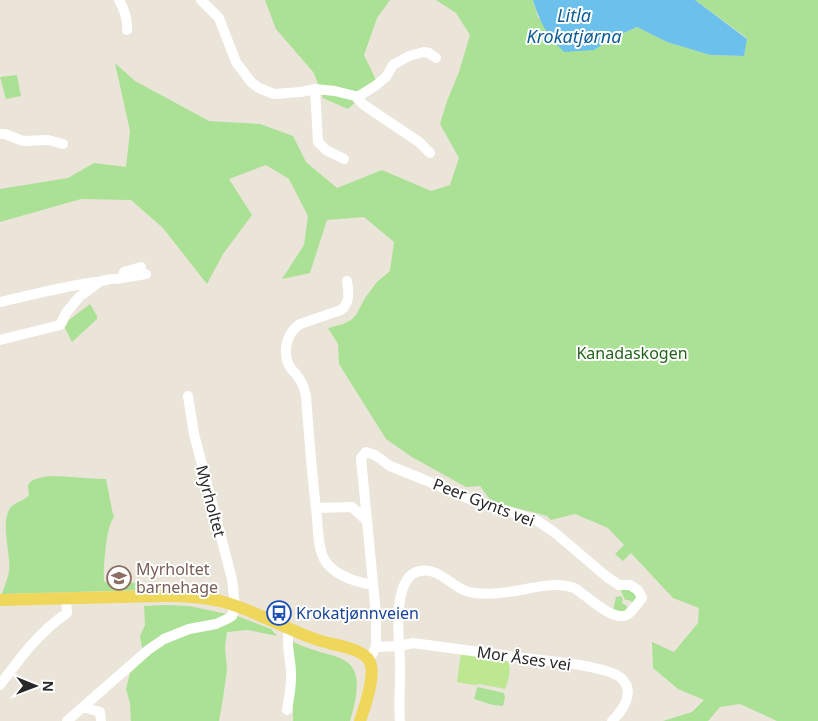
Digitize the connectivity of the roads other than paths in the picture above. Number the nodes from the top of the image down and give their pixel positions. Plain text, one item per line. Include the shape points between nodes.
1 (119, 0) edge
2 (201, 0) edge
3 (127, 30) dead end
4 (436, 58) dead end
5 (315, 89) junction
6 (355, 96) junction
7 (0, 134) edge
8 (63, 144) dead end
9 (430, 153) dead end
10 (344, 159) dead end
11 (144, 270) dead end
12 (347, 281) dead end
13 (99, 282) junction
14 (0, 302) edge
15 (0, 340) edge
16 (188, 396) dead end
17 (316, 508) junction
18 (366, 520) junction
19 (373, 585) junction
20 (66, 598) junction
21 (0, 600) edge
22 (235, 606) junction
23 (289, 630) junction
24 (398, 646) junction
25 (376, 647) junction
26 (369, 660) junction
27 (0, 685) edge
28 (83, 707) junction
29 (287, 710) dead end
30 (67, 721) edge
31 (101, 721) edge
32 (360, 721) edge
33 (400, 721) edge
34 (612, 721) edge

1 - 3 street
2 - 5 street via 219,18 236,62 254,85 274,94
4 - 6 street via 424,52 409,56 393,65 375,86
5 - 6 street
5 - 10 street via 318,142
6 - 9 street
7 - 8 street
11 - 13 street
12 - 17 street via 345,307 300,324 287,341 290,367 303,385 306,396
13 - 14 street via 65,286
13 - 15 street via 80,296 60,325
16 - 22 street, Myrholtet via 194,434 232,578
17 - 18 street via 352,507
17 - 19 street via 321,551 328,564 347,578
18 - 19 street, Peer Gynts vei
18 - 24 street, Peer Gynts vei via 361,458 366,452 390,466 466,498 536,520 607,577 619,585 630,585 638,590 642,598 627,615 617,616 574,587 558,585 497,594 472,593 439,574 429,570 418,571 409,576 403,586
19 - 25 street, Peer Gynts vei
20 - 21 main road
20 - 22 main road via 182,596
20 - 27 street via 66,614 34,641
22 - 23 main road
22 - 28 street via 227,620 189,629 148,650
23 - 26 main road via 356,650
23 - 29 street via 287,648 291,678
24 - 25 street, Mor Åses vei
24 - 33 street
24 - 34 street, Mor Åses vei via 413,643 582,665 615,673 628,692 621,712
25 - 26 street, Peer Gynts vei
26 - 32 main road via 372,675
28 - 30 street
28 - 31 street via 100,712

